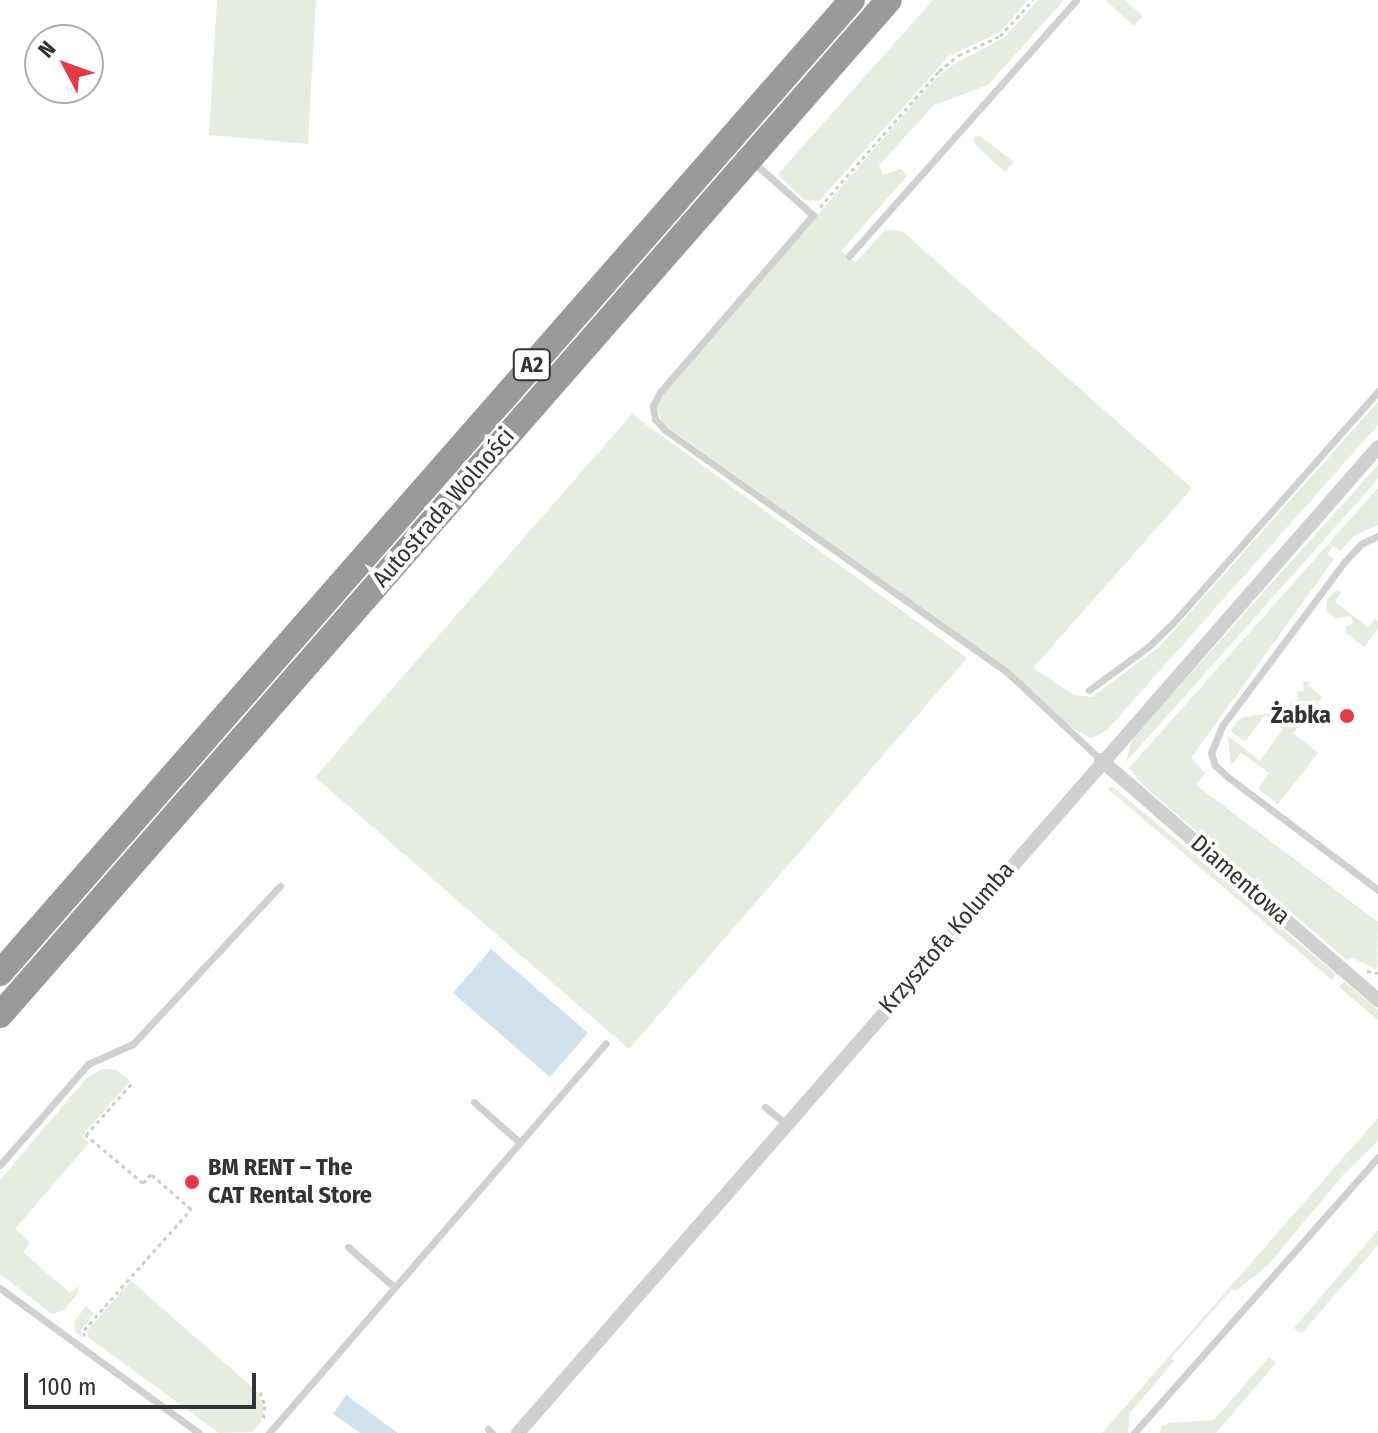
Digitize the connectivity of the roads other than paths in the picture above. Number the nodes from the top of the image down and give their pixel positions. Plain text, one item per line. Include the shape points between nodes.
1 (852, 0) edge
2 (889, 0) edge
3 (1076, 0) edge
4 (749, 159) junction
5 (849, 256) dead end
6 (1378, 391) edge
7 (1378, 447) edge
8 (1378, 536) edge
9 (1089, 690) dead end
10 (1101, 760) junction
11 (280, 886) dead end
12 (1378, 890) edge
13 (0, 973) edge
14 (1378, 1000) edge
15 (0, 1015) edge
16 (606, 1043) dead end
17 (474, 1102) dead end
18 (765, 1107) dead end
19 (786, 1124) junction
20 (519, 1142) junction
21 (1378, 1157) edge
22 (0, 1165) edge
23 (348, 1247) dead end
24 (393, 1286) junction
25 (0, 1288) edge
26 (199, 1433) edge
27 (269, 1433) edge
28 (518, 1433) edge
29 (1134, 1433) edge

1 - 13 highway, Autostrada Wolności / A2
2 - 4 highway, Autostrada Wolności / A2
3 - 5 lane
4 - 10 lane via 813,215 660,392 653,406 655,419 1008,673
4 - 15 highway, Autostrada Wolności / A2
6 - 9 lane via 1173,623
7 - 10 street, Krzysztofa Kolumba
8 - 12 lane via 1345,561 1222,726 1211,753 1220,771
10 - 14 street, Diamentowa
10 - 19 street, Krzysztofa Kolumba
11 - 22 lane via 133,1044 88,1064
16 - 20 lane
17 - 20 lane
18 - 19 lane
19 - 28 street, Krzysztofa Kolumba
20 - 24 lane
21 - 29 lane
23 - 24 lane
24 - 27 lane
25 - 26 lane

